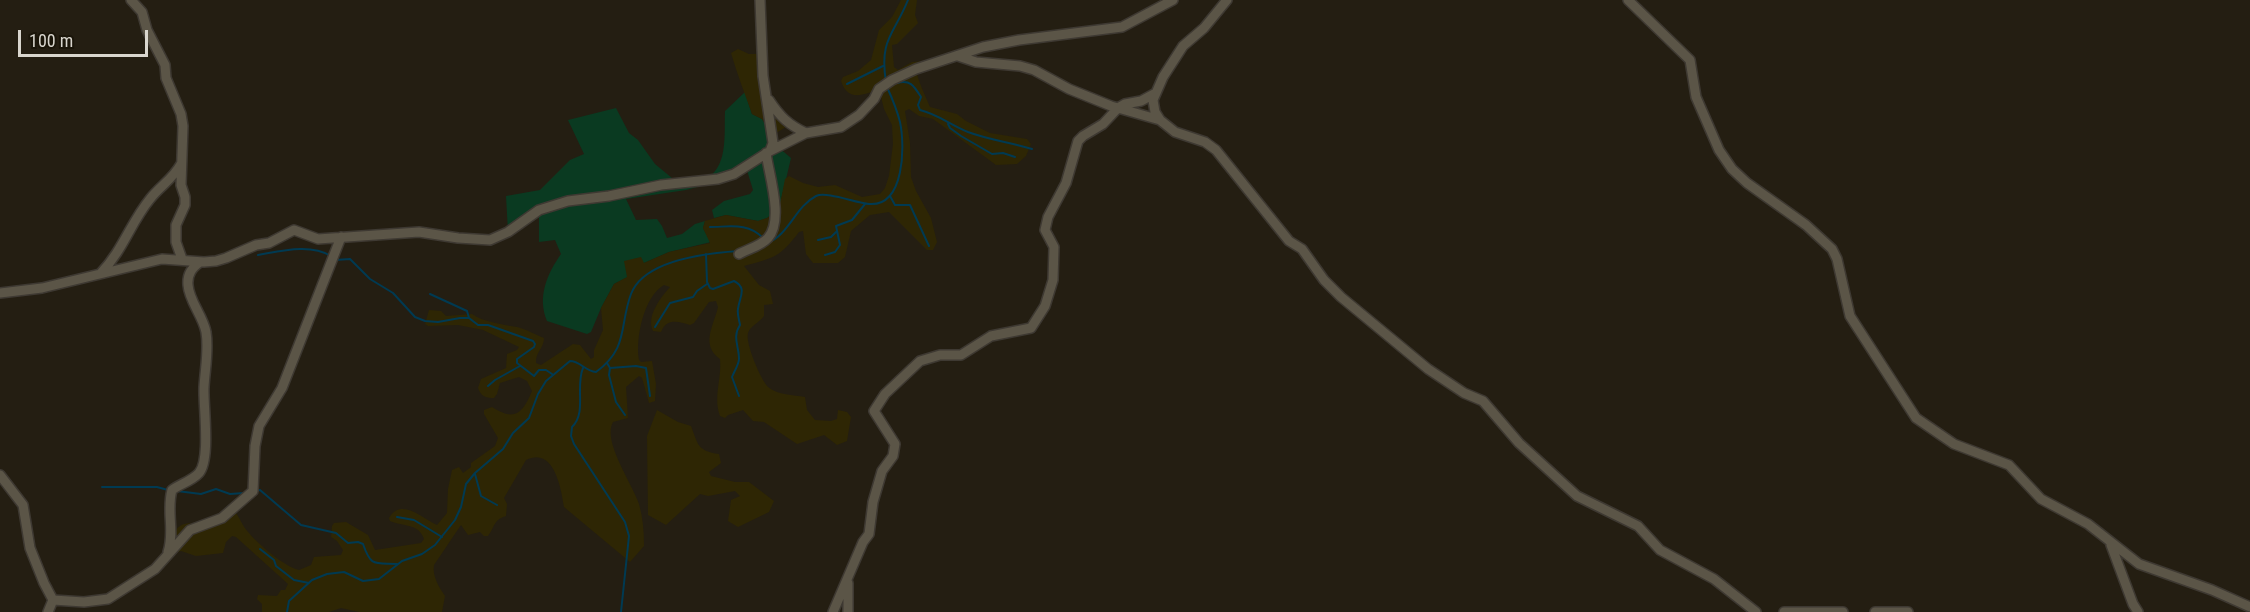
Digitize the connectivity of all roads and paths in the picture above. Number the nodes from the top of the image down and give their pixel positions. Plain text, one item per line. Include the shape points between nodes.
1 (130, 0) edge
2 (760, 0) edge
3 (1173, 0) edge
4 (1227, 0) edge
5 (1628, 0) edge
6 (958, 56) junction
7 (1154, 94) junction
8 (766, 97) junction
9 (1118, 108) junction
10 (1160, 120) junction
11 (807, 134) junction
12 (768, 152) junction
13 (182, 162) junction
14 (341, 237) junction
15 (739, 254) dead end
16 (182, 259) junction
17 (200, 262) junction
18 (101, 273) junction
19 (0, 293) edge
20 (0, 475) edge
21 (2110, 543) junction
22 (166, 556) junction
23 (848, 578) junction
24 (53, 600) junction
25 (2250, 607) edge
26 (48, 612) edge
27 (833, 612) edge
28 (848, 612) edge
29 (1756, 612) edge
30 (1784, 612) edge
31 (1843, 612) edge
32 (1875, 612) edge
33 (1908, 612) edge
34 (2139, 612) edge

1 - 13 street via 142,12 181,114
2 - 8 street
3 - 6 street via 1122,27 1019,40
4 - 7 street via 1183,46
5 - 21 street via 1690,60 1696,97 1719,150 1732,169 1832,249 1850,316 1916,418 1954,444 2008,465 2041,499 2088,524
6 - 9 street via 1034,70
6 - 11 street via 892,80 879,89 859,115 841,127
7 - 9 street
7 - 10 street via 1152,105
8 - 11 street via 780,118
8 - 12 street via 773,143
9 - 10 street
9 - 23 street via 1103,124 1083,136 1075,148 1066,183 1048,216 1045,230 1054,247 1053,280 1045,306 1031,328 992,336 961,355 940,355 920,361 885,394 874,411 895,444 873,502 869,534
10 - 29 street via 1175,132 1216,150 1289,241 1302,249 1341,297 1428,369 1483,401 1519,443 1577,496 1638,526 1660,550 1714,579
11 - 12 street
12 - 14 street via 734,174 718,179 568,201 539,210 490,240 419,232
12 - 15 street via 775,222 770,236
13 - 16 street via 185,205 176,225
13 - 18 street via 177,173 149,199 117,255
14 - 17 street via 318,239 294,230 226,258
14 - 22 street via 282,388 259,426 253,491 222,518 190,530
16 - 17 street
16 - 18 street via 162,259
17 - 22 street via 189,276 188,287 206,333 203,466 199,474 172,490 172,536
18 - 19 street via 42,288
20 - 24 street via 23,505 30,548
21 - 25 street via 2139,564
21 - 34 street
22 - 24 street via 155,569 108,598 84,602
23 - 27 street
23 - 28 street
24 - 26 street
30 - 31 street
32 - 33 street

